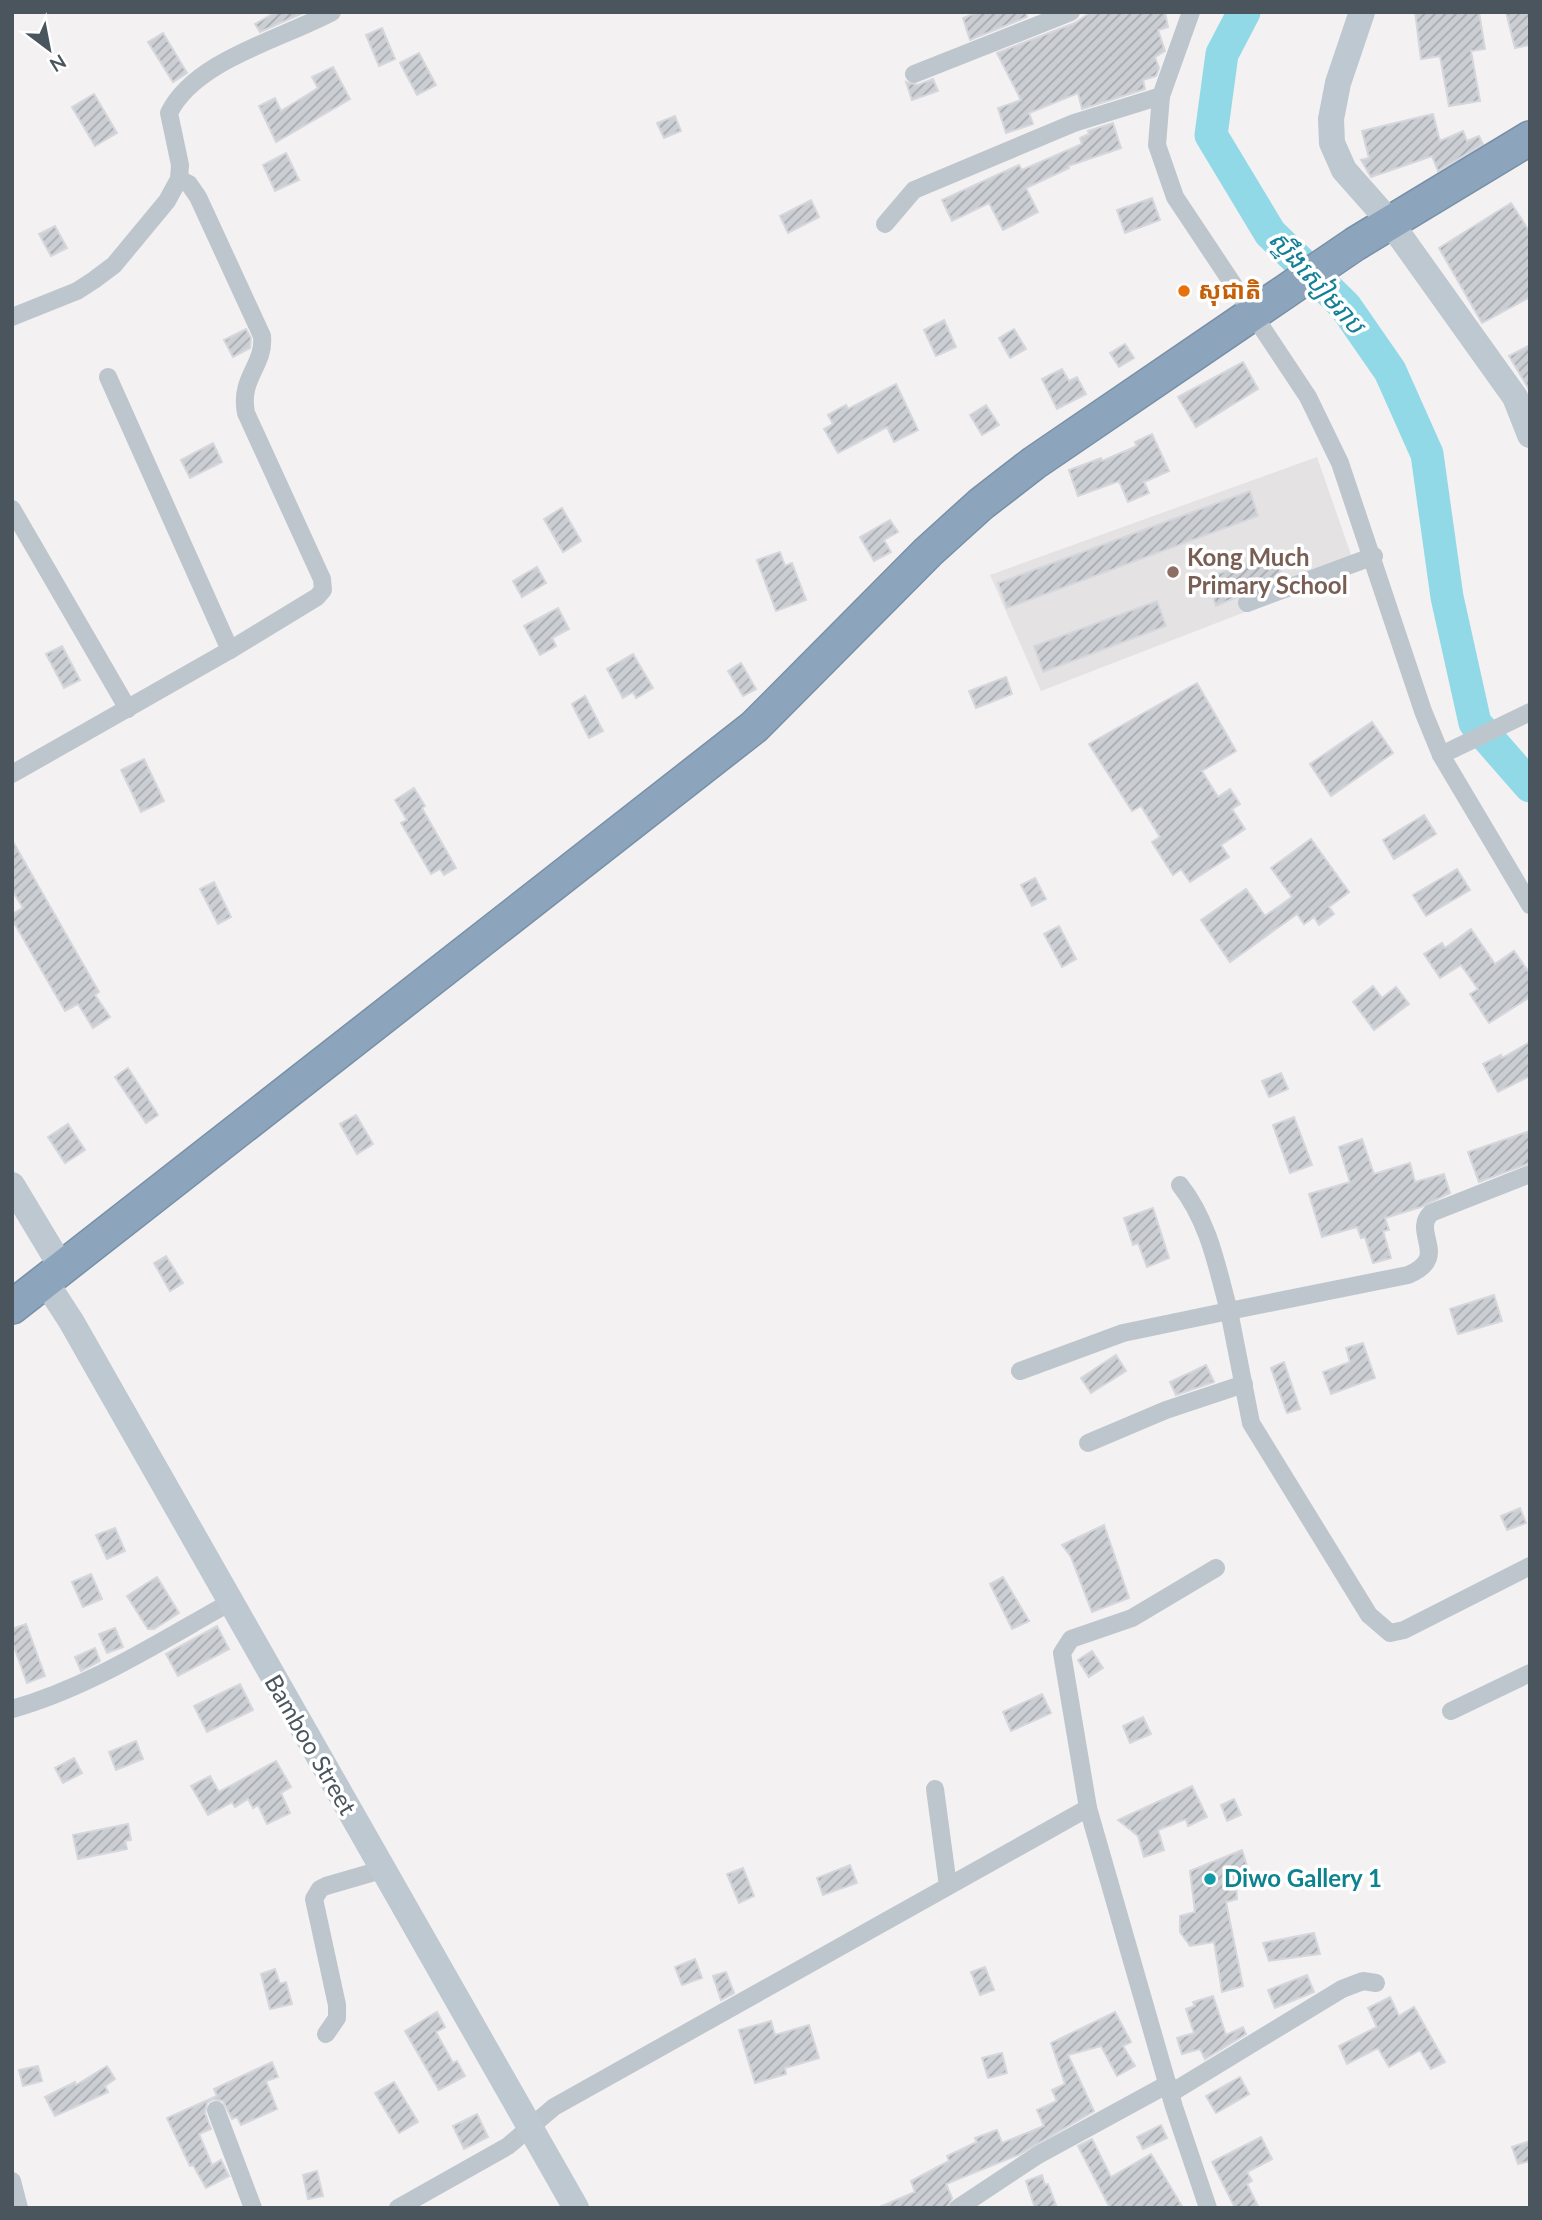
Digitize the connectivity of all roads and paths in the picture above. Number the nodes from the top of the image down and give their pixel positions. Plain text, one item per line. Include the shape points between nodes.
1 (332, 12) edge
2 (1071, 12) edge
3 (1191, 12) edge
4 (1362, 12) edge
5 (914, 74) dead end
6 (1161, 96) junction
7 (1530, 138) edge
8 (179, 179) junction
9 (1390, 222) junction
10 (885, 224) dead end
11 (1255, 314) junction
12 (12, 317) edge
13 (108, 377) dead end
14 (1522, 393) edge
15 (1530, 435) edge
16 (12, 509) edge
17 (1374, 556) junction
18 (1247, 603) dead end
19 (230, 650) junction
20 (128, 709) junction
21 (1527, 713) edge
22 (1446, 752) junction
23 (12, 774) edge
24 (1530, 905) edge
25 (1530, 1174) edge
26 (12, 1185) edge
27 (1180, 1185) dead end
28 (54, 1275) junction
29 (12, 1307) edge
30 (1229, 1311) junction
31 (1020, 1371) dead end
32 (1244, 1384) junction
33 (1088, 1443) dead end
34 (1530, 1566) edge
35 (1216, 1568) dead end
36 (229, 1603) junction
37 (1530, 1673) edge
38 (12, 1709) edge
39 (1451, 1711) dead end
40 (935, 1789) dead end
41 (1088, 1808) junction
42 (381, 1870) junction
43 (948, 1886) junction
44 (1376, 1983) dead end
45 (326, 2034) dead end
46 (1169, 2088) junction
47 (216, 2110) dead end
48 (530, 2128) junction
49 (12, 2180) edge
50 (987, 2200) edge
51 (19, 2208) edge
52 (253, 2208) edge
53 (398, 2208) edge
54 (576, 2208) edge
55 (958, 2208) edge
56 (1208, 2208) edge

1 - 8 street via 231,59 180,94 169,113
2 - 5 street
3 - 6 street
4 - 9 street via 1338,83 1332,143 1344,170
6 - 10 street via 1074,122 914,190
6 - 11 street via 1157,145 1175,197
7 - 9 highway
8 - 12 street via 167,201 114,265 76,291
8 - 19 street via 198,197 262,336 261,352 244,386 246,413 323,579 317,597
9 - 11 highway
9 - 14 street
11 - 17 street via 1308,397 1340,463
11 - 28 highway via 981,504 754,727
13 - 19 street
14 - 15 street
16 - 20 street
17 - 18 street
17 - 22 street via 1392,621
19 - 20 street
20 - 23 street
21 - 22 street
22 - 24 street
25 - 30 street via 1431,1213 1426,1222 1429,1256 1421,1269 1408,1275
26 - 28 street, Bamboo Street
27 - 30 street via 1205,1226
28 - 29 highway
28 - 36 street, Bamboo Street
30 - 31 street via 1123,1333
30 - 32 street
32 - 33 street
32 - 34 street via 1251,1423 1262,1444 1381,1628 1390,1633 1404,1630
35 - 41 street via 1132,1618 1071,1639 1062,1653
36 - 38 street via 83,1683
36 - 42 street, Bamboo Street
37 - 39 street
40 - 43 street
41 - 43 street
41 - 46 street
42 - 45 street via 326,1886 314,1899 337,2006 337,2018
42 - 48 street, Bamboo Street
43 - 48 street via 554,2107
44 - 46 street via 1363,1981 1342,1989
46 - 50 street via 1038,2155
46 - 56 street
47 - 52 street
48 - 53 street via 509,2146
48 - 54 street, Bamboo Street
49 - 51 street
50 - 55 street

